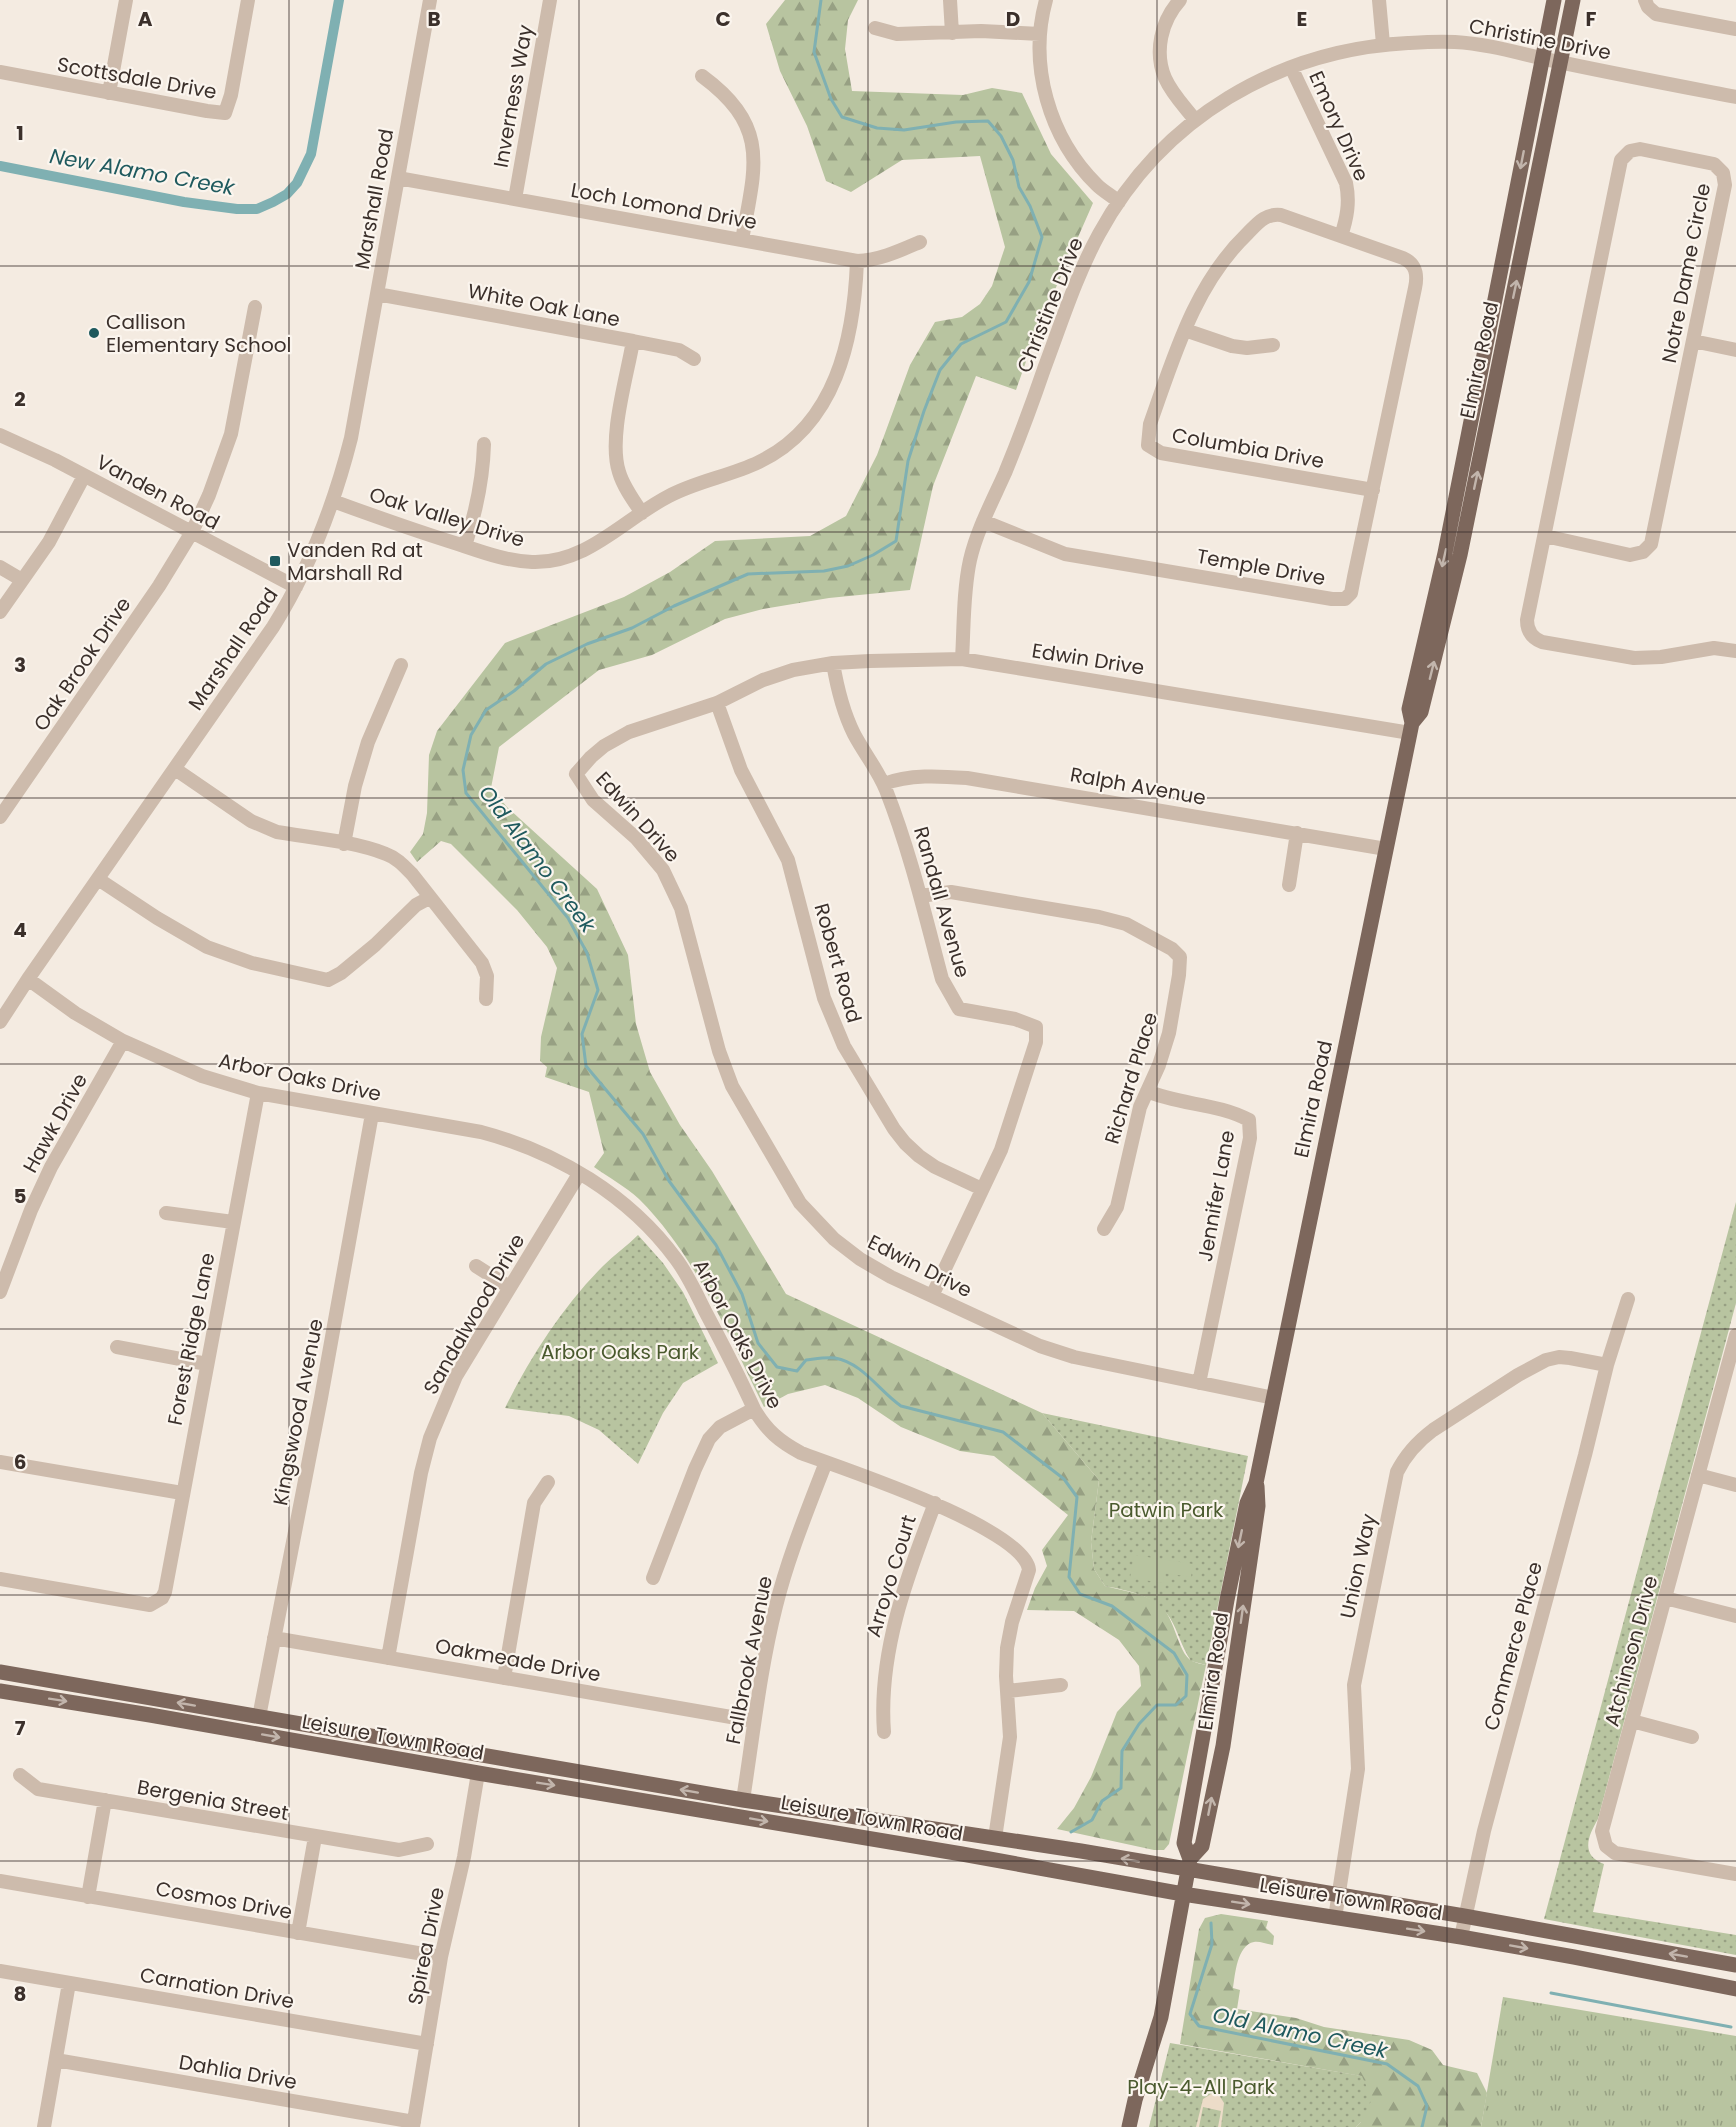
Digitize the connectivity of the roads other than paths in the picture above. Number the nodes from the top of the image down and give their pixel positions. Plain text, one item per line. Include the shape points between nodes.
1 (126, 0) edge
2 (248, 0) edge
3 (430, 0) edge
4 (550, 0) edge
5 (951, 0) edge
6 (1046, 0) edge
7 (1180, 0) edge
8 (1380, 0) edge
9 (1554, 0) edge
10 (1562, 0) edge
11 (1573, 0) edge
12 (1645, 0) edge
13 (875, 28) dead end
14 (1736, 29) edge
15 (952, 33) junction
16 (1040, 34) junction
17 (1383, 44) junction
18 (1543, 59) junction
19 (1560, 63) junction
20 (1291, 67) junction
21 (0, 72) edge
22 (702, 76) dead end
23 (109, 93) junction
24 (1736, 97) edge
25 (1195, 120) junction
26 (1539, 172) junction
27 (398, 178) junction
28 (514, 199) junction
29 (1119, 202) junction
30 (1341, 236) junction
31 (742, 240) junction
32 (920, 242) dead end
33 (856, 261) junction
34 (1415, 270) joint
35 (377, 294) junction
36 (255, 307) dead end
37 (1185, 330) junction
38 (633, 341) junction
39 (1693, 342) junction
40 (1273, 345) dead end
41 (1736, 350) edge
42 (694, 359) dead end
43 (0, 435) edge
44 (484, 444) dead end
45 (84, 476) junction
46 (1373, 490) junction
47 (333, 501) junction
48 (642, 513) junction
49 (983, 521) junction
50 (192, 532) junction
51 (1545, 536) junction
52 (465, 546) junction
53 (0, 567) edge
54 (22, 580) junction
55 (296, 587) junction
56 (0, 612) edge
57 (1736, 651) edge
58 (962, 659) junction
59 (833, 663) junction
60 (401, 665) dead end
61 (717, 703) junction
62 (1411, 728) junction
63 (175, 769) junction
64 (884, 784) junction
65 (0, 817) edge
66 (1297, 833) junction
67 (344, 844) junction
68 (1386, 849) junction
69 (98, 879) junction
70 (1289, 885) dead end
71 (920, 897) junction
72 (429, 898) junction
73 (28, 979) junction
74 (486, 999) dead end
75 (0, 1022) edge
76 (123, 1041) junction
77 (1147, 1092) junction
78 (258, 1093) junction
79 (372, 1114) junction
80 (579, 1174) junction
81 (982, 1190) junction
82 (166, 1213) dead end
83 (233, 1222) junction
84 (1104, 1229) dead end
85 (476, 1266) dead end
86 (509, 1287) junction
87 (0, 1292) edge
88 (932, 1296) junction
89 (1628, 1299) dead end
90 (1736, 1335) edge
91 (117, 1347) dead end
92 (1734, 1352) edge
93 (207, 1364) junction
94 (1607, 1365) junction
95 (1199, 1383) junction
96 (1274, 1398) junction
97 (754, 1409) junction
98 (0, 1462) edge
99 (825, 1462) junction
100 (1698, 1475) junction
101 (548, 1482) dead end
102 (1736, 1485) edge
103 (182, 1493) junction
104 (935, 1503) junction
105 (653, 1578) dead end
106 (0, 1579) edge
107 (1665, 1598) junction
108 (1736, 1616) edge
109 (274, 1638) junction
110 (388, 1658) junction
111 (0, 1672) edge
112 (504, 1678) junction
113 (1061, 1685) dead end
114 (0, 1691) edge
115 (1008, 1692) junction
116 (150, 1715) junction
117 (259, 1717) junction
118 (754, 1721) junction
119 (1632, 1721) junction
120 (885, 1732) dead end
121 (1692, 1737) dead end
122 (478, 1773) junction
123 (20, 1775) dead end
124 (606, 1776) junction
125 (105, 1800) junction
126 (743, 1800) junction
127 (695, 1809) junction
128 (315, 1837) junction
129 (995, 1838) junction
130 (427, 1844) dead end
131 (1189, 1864) junction
132 (1736, 1874) edge
133 (0, 1881) edge
134 (1183, 1894) junction
135 (1338, 1895) junction
136 (88, 1897) junction
137 (1464, 1916) junction
138 (1335, 1918) junction
139 (298, 1933) junction
140 (1461, 1937) junction
141 (441, 1957) junction
142 (1736, 1965) edge
143 (0, 1971) edge
144 (1736, 1978) edge
145 (69, 1983) junction
146 (1715, 1985) junction
147 (1736, 1989) edge
148 (427, 2044) junction
149 (56, 2060) junction
150 (413, 2124) edge
151 (44, 2127) edge
152 (1129, 2127) edge

1 - 23 street
2 - 23 street, Scottsdale Drive via 225,113
3 - 27 street, Marshall Road
4 - 28 street, Inverness Way
5 - 15 street
6 - 16 street
7 - 25 street via 1163,28 1160,58 1165,79
8 - 17 street
9 - 18 main road, Elmira Road
10 - 19 main road via 1554,47
11 - 19 main road, Elmira Road
12 - 14 street via 1656,14
13 - 15 street via 897,34
15 - 16 street
16 - 29 street via 1043,87 1057,126 1075,159 1098,186
17 - 18 street, Christine Drive via 1466,43
17 - 20 street, Christine Drive
18 - 19 street, Christine Drive
18 - 26 main road via 1550,70 1538,136
18 -> 62 main road, Elmira Road via 1445,553 1408,710
19 - 24 street, Christine Drive
19 - 26 main road, Elmira Road
20 - 25 street, Christine Drive via 1238,91
20 - 30 street, Emory Drive via 1346,183 1349,202
21 - 23 street, Scottsdale Drive
22 - 31 street via 736,106 747,123 754,146 755,164
25 - 29 street, Christine Drive via 1138,175
62 -> 26 main road, Elmira Road via 1421,712 1460,555
27 - 28 street, Loch Lomond Drive
27 - 35 street, Marshall Road
28 - 31 street, Loch Lomond Drive
29 - 49 street, Christine Drive via 1083,266 1016,446
30 - 34 street, Columbia Drive via 1402,258
30 - 37 street, Columbia Drive via 1281,215 1263,218 1213,274
31 - 33 street, Loch Lomond Drive
32 - 33 street, Loch Lomond Drive via 880,258
33 - 48 street, Oak Valley Drive via 845,351 827,397 813,418 770,456 670,495
34 - 46 street, Temple Drive via 1416,282
35 - 38 street, White Oak Lane
35 - 47 street, Marshall Road via 351,438
36 - 50 street, Oak Brook Drive via 231,434
37 - 40 street via 1232,346
37 - 46 street, Columbia Drive via 1150,424 1148,446 1161,453
38 - 42 street via 679,350
38 - 48 street, White Oak Lane via 616,453 619,472
39 - 41 street
39 - 51 street, Notre Dame Circle via 1649,547 1630,555
39 - 51 street, Notre Dame Circle via 1725,176 1711,163 1635,149 1619,166
43 - 45 street, Vanden Road
44 - 52 street via 480,488
45 - 50 street, Vanden Road
45 - 54 street via 49,542
46 - 49 street, Temple Drive via 1351,593 1345,599 1065,554
47 - 52 street, Oak Valley Drive
47 - 55 street, Marshall Road
48 - 52 street, Oak Valley Drive via 584,551 558,559 511,560
49 - 58 street, Christine Drive via 968,570
50 - 55 street, Vanden Road
50 - 65 street, Oak Brook Drive
51 - 57 street, Notre Dame Circle via 1527,620 1530,633 1539,641 1647,658 1714,648
53 - 54 street
54 - 56 street
55 - 63 street, Marshall Road
58 - 59 street, Edwin Drive
58 - 62 street, Edwin Drive
59 - 61 street, Edwin Drive via 763,680
59 - 64 street, Randall Avenue via 844,711
60 - 67 street via 363,759
61 - 81 street, Robert Road via 741,770 788,860 824,998 844,1046 905,1143 935,1167
61 - 88 street, Edwin Drive via 629,732 604,746 576,774 593,800 636,838 663,870 681,908 718,1051 732,1086 800,1203 834,1239 860,1259
62 - 68 main road, Elmira Road
63 - 67 street via 263,827
63 - 69 street, Marshall Road
64 - 66 street, Ralph Avenue via 939,776 967,778
64 - 71 street, Randall Avenue via 911,858
66 - 68 street, Ralph Avenue
66 - 70 street
67 - 72 street via 387,854 399,861
68 - 96 main road, Elmira Road
69 - 72 street via 207,946 252,963 328,980
69 - 73 street, Marshall Road
71 - 77 street, Richard Place via 951,892 1099,917 1126,924 1176,952 1181,962 1169,1033
71 - 81 street, Randall Avenue via 942,979 959,1009 1015,1019 1036,1028 1036,1042 1001,1150
72 - 74 street via 482,963 487,976
73 - 75 street, Marshall Road
73 - 76 street, Arbor Oaks Drive
76 - 78 street, Arbor Oaks Drive via 202,1076
76 - 87 street, Hawk Drive via 51,1167
77 - 84 street, Richard Place via 1133,1133 1117,1207
77 - 95 street, Jennifer Lane via 1237,1113 1249,1120 1250,1138
78 - 79 street, Arbor Oaks Drive
78 - 83 street, Forest Ridge Lane
79 - 80 street, Arbor Oaks Drive via 512,1140
79 - 109 street, Kingswood Avenue
80 - 86 street, Sandalwood Drive
80 - 97 street, Arbor Oaks Drive via 614,1195 651,1228 676,1260
81 - 88 street, Randall Avenue
82 - 83 street
83 - 93 street, Forest Ridge Lane
85 - 86 street
86 - 110 street, Sandalwood Drive via 456,1376 430,1438
88 - 95 street, Edwin Drive via 1074,1358
89 - 94 street, Commerce Place
90 - 92 street, Atchinson Drive
91 - 93 street
92 - 100 street, Atchinson Drive
93 - 103 street, Forest Ridge Lane
94 - 135 street, Union Way via 1559,1357 1533,1365 1427,1435 1403,1459 1397,1472 1354,1685 1358,1769
94 - 137 street, Commerce Place
95 - 96 street, Edwin Drive
96 - 131 main road, Elmira Road via 1257,1483 1258,1506 1223,1746 1202,1846
97 - 99 street, Arbor Oaks Drive via 764,1427 782,1443
97 - 105 street via 720,1427 709,1439
98 - 103 street
99 - 104 street, Arbor Oaks Drive
99 - 118 street, Fallbrook Avenue via 776,1606
100 - 102 street
100 - 107 street, Atchinson Drive
101 - 112 street via 534,1503
103 - 106 street, Forest Ridge Lane via 165,1592 150,1605
104 - 115 street, Arbor Oaks Drive via 997,1536 1028,1561 1028,1576 1007,1648
104 - 120 street, Arroyo Court via 893,1627 887,1658
107 - 108 street
107 - 119 street, Atchinson Drive
109 - 110 street, Oakmeade Drive
109 - 117 street, Kingswood Avenue
110 - 112 street, Oakmeade Drive
117 -> 111 main road, Leisure Town Road
112 - 118 street, Oakmeade Drive
113 - 115 street
114 -> 116 main road, Leisure Town Road
115 - 129 street, Arbor Oaks Drive via 1009,1746
116 - 117 main road via 234,1723
116 -> 122 main road, Leisure Town Road
117 - 124 main road, Leisure Town Road
118 - 126 street, Fallbrook Avenue
119 - 121 street
119 - 132 street, Atchinson Drive via 1602,1831 1606,1846 1620,1854
122 - 124 main road via 492,1766
122 -> 127 main road, Leisure Town Road
122 - 141 street, Spirea Drive
123 - 125 street, Bergenia Street via 38,1789
126 -> 124 main road, Leisure Town Road
125 - 128 street, Bergenia Street
125 - 136 street
126 - 127 main road via 734,1805
126 - 129 main road, Leisure Town Road
127 -> 134 main road, Leisure Town Road
128 - 130 street, Bergenia Street via 399,1850
128 - 139 street
131 -> 129 main road, Leisure Town Road
131 - 134 main road, Elmira Road
131 - 135 main road, Leisure Town Road
133 - 136 street, Cosmos Drive
134 -> 138 main road, Leisure Town Road
134 - 152 main road, Elmira Road via 1161,2017
135 - 137 main road, Leisure Town Road
135 - 138 street, Union Way
136 - 139 street, Cosmos Drive
137 - 140 street, Commerce Place
142 -> 137 main road, Leisure Town Road
138 -> 140 main road, Leisure Town Road
139 - 141 street, Cosmos Drive
140 -> 146 main road, Leisure Town Road
141 - 148 street, Spirea Drive
143 - 145 street, Carnation Drive
144 - 146 main road via 1727,1977
145 - 148 street, Carnation Drive
145 - 149 street
146 - 147 main road, Leisure Town Road
148 - 150 street, Spirea Drive
149 - 150 street, Dahlia Drive
149 - 151 street

